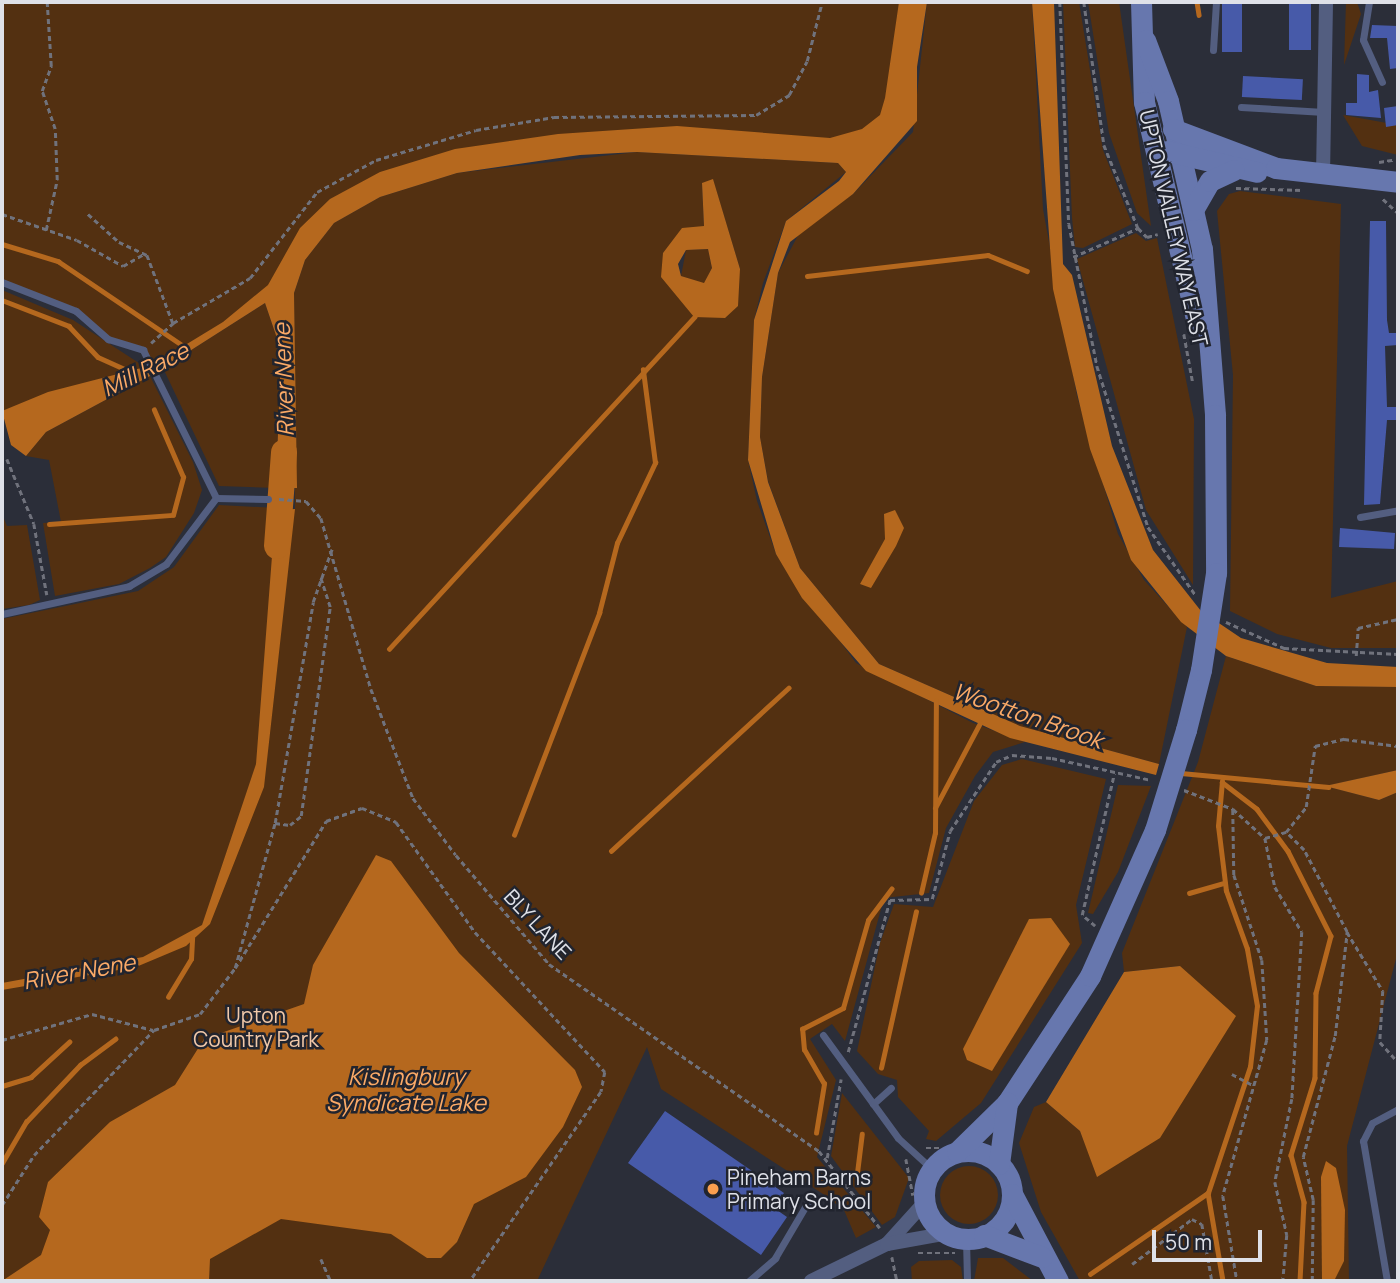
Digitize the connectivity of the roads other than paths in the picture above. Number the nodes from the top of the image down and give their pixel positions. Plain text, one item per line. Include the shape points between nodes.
1 (1141, 2) edge
2 (1216, 2) edge
3 (1326, 2) edge
4 (1369, 2) edge
5 (1145, 40) junction
6 (1213, 50) dead end
7 (1382, 82) dead end
8 (1241, 107) dead end
9 (1325, 112) junction
10 (1173, 129) junction
11 (1152, 142) junction
12 (1176, 156) junction
13 (1276, 168) junction
14 (1234, 170) junction
15 (1323, 176) junction
16 (1398, 182) edge
17 (1193, 210) junction
18 (2, 282) edge
19 (1216, 415) junction
20 (216, 498) junction
21 (268, 499) road end
22 (1398, 510) edge
23 (1360, 517) dead end
24 (2, 614) edge
25 (823, 1035) dead end
26 (891, 1088) dead end
27 (1007, 1103) junction
28 (873, 1104) junction
29 (1398, 1109) edge
30 (957, 1153) junction
31 (999, 1164) junction
32 (932, 1169) junction
33 (1012, 1194) junction
34 (811, 1197) dead end
35 (924, 1203) junction
36 (966, 1236) junction
37 (887, 1244) junction
38 (1042, 1258) junction
39 (749, 1281) edge
40 (811, 1281) edge
41 (967, 1281) edge
42 (1058, 1281) edge
43 (1387, 1281) edge

1 - 5 street, UPTON VALLEY WAY EAST
2 - 6 lane
3 - 9 street
4 - 7 lane via 1363,40
5 - 10 street, UPTON VALLEY WAY EAST
5 - 11 street, UPTON VALLEY WAY EAST via 1144,102
8 - 9 lane
9 - 15 street
10 - 12 street, UPTON VALLEY WAY EAST
10 - 13 street
11 - 12 street
11 - 19 street, UPTON VALLEY WAY EAST
12 - 14 street
12 - 17 street, UPTON VALLEY WAY EAST
13 - 14 street
13 - 15 street
14 - 17 street via 1210,181
15 - 16 street
17 - 19 street, UPTON VALLEY WAY EAST
18 - 20 lane via 76,311 108,339 143,350 164,384
19 - 27 street, UPTON VALLEY WAY EAST, bridge via 1216,573 1186,730 1155,830 1110,934
20 - 21 lane
20 - 24 lane via 166,564 129,586
22 - 23 lane
25 - 28 lane
26 - 28 lane
27 - 30 street, UPTON VALLEY WAY EAST
27 - 31 street, UPTON VALLEY WAY EAST
28 - 32 lane
29 - 43 lane via 1372,1123 1363,1141
30 - 31 street via 987,1155
30 - 32 street
31 - 33 street
32 - 35 street
33 - 36 street via 1002,1223
33 - 38 street
34 - 39 lane via 775,1258
35 - 36 street
35 - 37 street
36 - 37 street
36 - 38 street
36 - 41 lane
37 - 40 street
38 - 42 street

